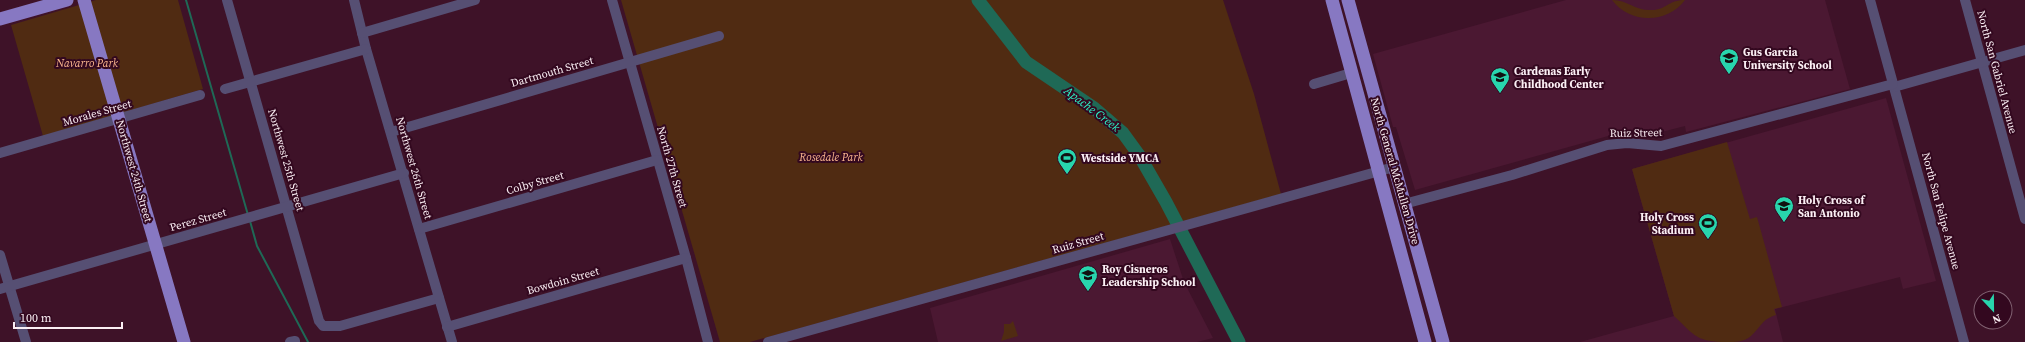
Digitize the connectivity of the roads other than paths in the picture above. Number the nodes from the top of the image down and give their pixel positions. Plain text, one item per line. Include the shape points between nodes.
1 (67, 0) edge
2 (84, 0) edge
3 (227, 0) edge
4 (354, 0) edge
5 (475, 0) edge
6 (612, 0) edge
7 (1332, 0) edge
8 (1340, 0) edge
9 (1348, 0) edge
10 (1870, 0) edge
11 (1965, 0) edge
12 (0, 19) edge
13 (362, 33) junction
14 (719, 36) dead end
15 (366, 49) junction
16 (2025, 50) edge
17 (629, 62) junction
18 (1982, 62) junction
19 (1351, 73) junction
20 (1368, 74) junction
21 (250, 82) junction
22 (1314, 84) dead end
23 (1894, 86) junction
24 (225, 89) dead end
25 (200, 96) dead end
26 (119, 119) junction
27 (391, 132) junction
28 (0, 153) edge
29 (657, 160) junction
30 (1394, 166) junction
31 (1379, 171) junction
32 (404, 173) junction
33 (1404, 204) junction
34 (287, 206) junction
35 (2025, 219) edge
36 (419, 228) junction
37 (156, 245) junction
38 (0, 255) edge
39 (686, 258) junction
40 (5, 288) edge
41 (439, 298) junction
42 (447, 327) junction
43 (26, 342) edge
44 (184, 342) edge
45 (452, 342) edge
46 (708, 342) edge
47 (768, 342) edge
48 (1425, 342) edge
49 (1442, 342) edge
50 (1964, 342) edge

1 - 12 main road
2 - 26 main road, Northwest 24th Street
3 - 21 street, Northwest 25th Street
4 - 13 street, Northwest 26th Street
5 - 13 street
6 - 17 street, North 27th Street
7 - 19 main road, North General McMullen Drive
8 - 20 main road via 1360,72
9 - 20 main road, North General McMullen Drive
10 - 23 street, North San Felipe Avenue
11 - 18 street, North San Gabriel Avenue
13 - 15 street, Northwest 26th Street
14 - 17 street, Dartmouth Street
15 - 21 street
15 - 27 street, Northwest 26th Street
16 - 18 street, Ruiz Street
17 - 27 street, Dartmouth Street
17 - 29 street, North 27th Street
18 - 23 street, Ruiz Street
18 - 35 street, North San Gabriel Avenue
19 - 22 street
19 - 31 main road, North General McMullen Drive
20 - 30 main road, North General McMullen Drive
21 - 24 street
21 - 34 street, Northwest 25th Street
23 - 33 street, Ruiz Street via 1661,146 1628,143 1607,145 1512,175
23 - 50 street, North San Felipe Avenue
25 - 26 street, Morales Street
26 - 28 street, Morales Street
26 - 37 main road, Northwest 24th Street
27 - 32 street, Northwest 26th Street
29 - 36 street, Colby Street
29 - 39 street, North 27th Street
30 - 31 street, Ruiz Street
30 - 33 main road, North General McMullen Drive
31 - 47 street, Ruiz Street
31 - 48 main road, North General McMullen Drive
32 - 34 street, Perez Street
32 - 36 street, Northwest 26th Street
33 - 49 main road, North General McMullen Drive
34 - 37 street, Perez Street
34 - 41 street, Northwest 25th Street via 319,321 323,326 340,326
36 - 41 street, Northwest 26th Street
37 - 40 street, Perez Street
37 - 44 main road, Northwest 24th Street
38 - 40 street
39 - 42 street, Bowdoin Street
39 - 46 street, North 27th Street
40 - 43 street
41 - 42 street, Northwest 26th Street
42 - 45 street, Northwest 26th Street

